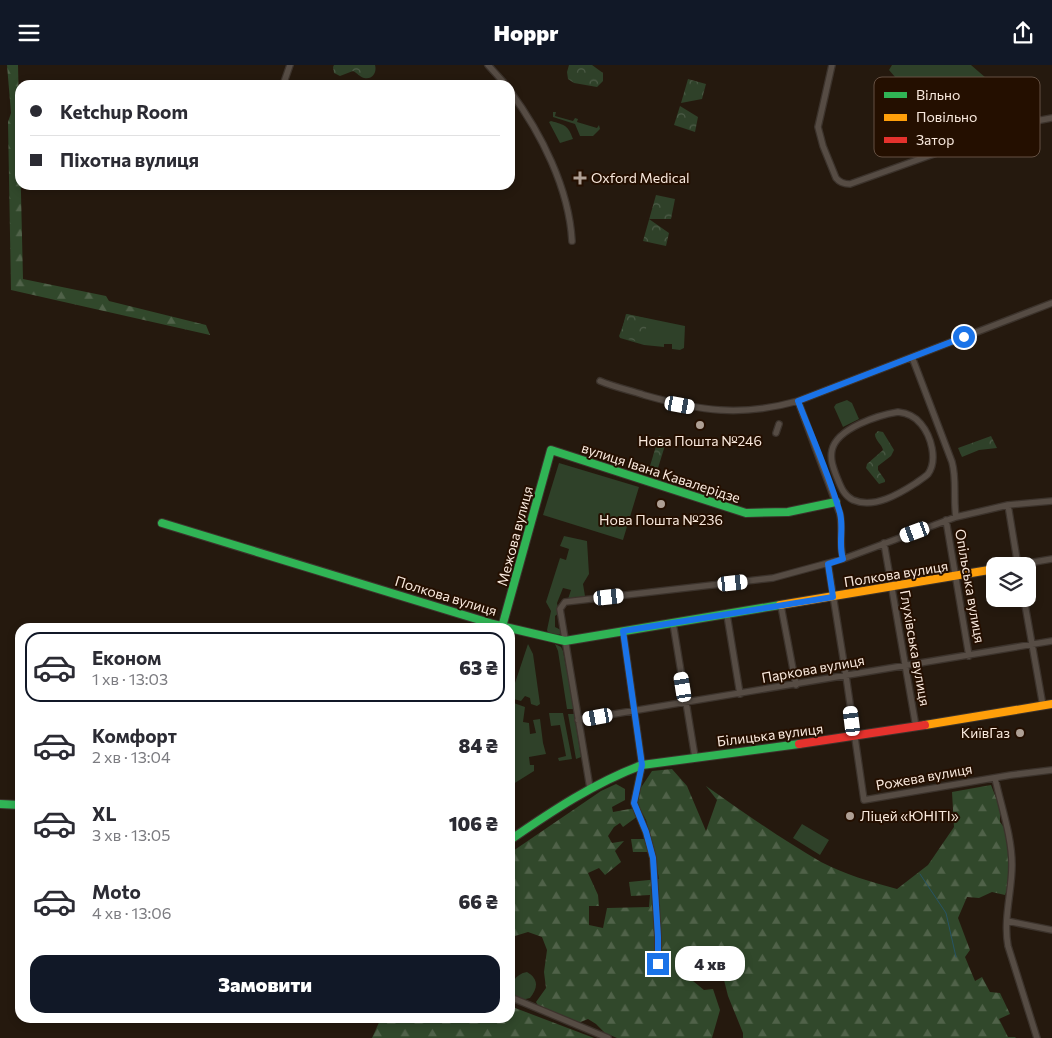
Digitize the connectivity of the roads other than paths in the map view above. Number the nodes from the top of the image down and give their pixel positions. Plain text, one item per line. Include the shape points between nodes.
1 (290, 65) edge
2 (488, 65) edge
3 (832, 65) edge
4 (285, 80) edge
5 (502, 80) edge
6 (515, 99) edge
7 (923, 157) edge
8 (572, 241) dead end
9 (1052, 303) edge
10 (912, 357) junction
11 (600, 381) dead end
12 (798, 401) junction
13 (780, 424) dead end
14 (776, 433) dead end
15 (943, 439) junction
16 (930, 444) junction
17 (551, 450) joint
18 (832, 462) junction
19 (822, 465) junction
20 (1052, 501) edge
21 (836, 502) junction
22 (1008, 505) junction
23 (956, 517) junction
24 (946, 520) junction
25 (162, 523) dead end
26 (884, 543) junction
27 (1017, 557) edge
28 (843, 559) junction
29 (1052, 559) edge
30 (1036, 562) edge
31 (828, 564) junction
32 (986, 571) edge
33 (954, 577) junction
34 (892, 587) junction
35 (833, 597) junction
36 (782, 606) junction
37 (1025, 607) edge
38 (727, 615) junction
39 (489, 623) edge
40 (503, 623) edge
41 (673, 623) junction
42 (515, 630) edge
43 (623, 631) junction
44 (566, 641) junction
45 (1052, 641) edge
46 (1032, 645) junction
47 (970, 655) junction
48 (905, 665) junction
49 (846, 676) junction
50 (796, 685) junction
51 (740, 694) junction
52 (685, 703) junction
53 (1052, 705) edge
54 (1042, 706) junction
55 (634, 710) junction
56 (578, 720) junction
57 (916, 727) junction
58 (854, 737) junction
59 (695, 757) junction
60 (642, 765) junction
61 (1052, 770) edge
62 (995, 778) junction
63 (590, 788) junction
64 (0, 804) edge
65 (15, 805) edge
66 (515, 837) edge
67 (1007, 921) junction
68 (1052, 930) edge
69 (658, 964) dead end
70 (515, 999) edge
71 (608, 1038) edge
72 (1037, 1038) edge

1 - 4 street
2 - 5 street
3 - 7 street via 819,120 819,135 836,178 850,184
6 - 8 street via 551,163 566,203
9 - 10 street
10 - 12 street
10 - 15 street
11 - 12 street via 680,405 711,410 774,408
12 - 19 street
13 - 14 street
15 - 16 street
15 - 23 street via 954,471
16 - 18 street via 921,424 913,417 891,413 856,425 838,438 832,451
16 - 18 street via 933,459 927,475 901,493 872,503 856,501 845,494
17 - 21 street, вулиця Івана Кавалерідзе via 746,513 788,512
17 - 40 street, Межова вулиця
18 - 19 street
19 - 21 street
20 - 22 street
21 - 28 street via 843,526 840,549
22 - 23 street
22 - 27 street
23 - 24 street
24 - 26 street
24 - 33 street, Опільська вулиця
25 - 39 street, Полкова вулиця
26 - 28 street
26 - 34 street, Глухівська вулиця
28 - 31 street
29 - 30 street
31 - 35 street
31 - 44 street via 773,578 570,601 560,609
32 - 33 street, Полкова вулиця
33 - 34 street, Полкова вулиця
33 - 47 street, Опільська вулиця
34 - 35 street, Полкова вулиця
34 - 48 street, Глухівська вулиця
35 - 36 street, Полкова вулиця
35 - 49 street
36 - 38 street, Полкова вулиця
36 - 50 street
37 - 46 street
38 - 41 street, Полкова вулиця
38 - 51 street
41 - 43 street, Полкова вулиця
41 - 52 street
42 - 44 street, Полкова вулиця
43 - 44 street, Полкова вулиця
43 - 55 street
44 - 56 street
45 - 46 street, Паркова вулиця
46 - 47 street, Паркова вулиця
46 - 54 street
47 - 48 street, Паркова вулиця
48 - 49 street, Паркова вулиця
48 - 57 street, Глухівська вулиця
49 - 50 street, Паркова вулиця
49 - 58 street
50 - 51 street, Паркова вулиця
51 - 52 street, Паркова вулиця
52 - 55 street, Паркова вулиця
52 - 59 street
53 - 54 street, Білицька вулиця
54 - 57 street, Білицька вулиця
55 - 56 street, Паркова вулиця
55 - 60 street
56 - 63 street
57 - 58 street, Білицька вулиця
58 - 59 street, Білицька вулиця
58 - 62 street, Рожева вулиця via 864,800
59 - 60 street, Білицька вулиця
60 - 63 street, Білицька вулиця
60 - 69 street via 634,803 653,858
61 - 62 street, Рожева вулиця
62 - 67 street via 1012,851
63 - 66 street, Білицька вулиця
64 - 65 street
67 - 68 street
67 - 72 street via 1008,946
70 - 71 street

